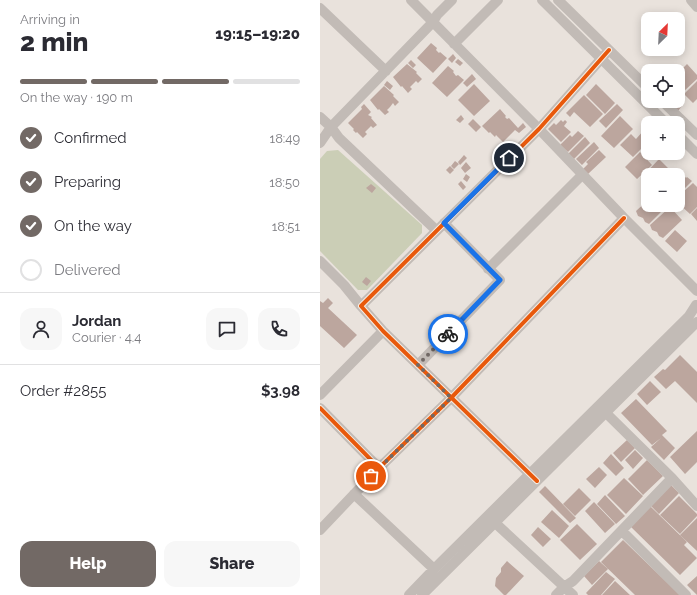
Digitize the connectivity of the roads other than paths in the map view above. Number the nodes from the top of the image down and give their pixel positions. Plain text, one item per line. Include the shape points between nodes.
1 (411, 0) edge
2 (452, 0) edge
3 (498, 0) edge
4 (542, 0) edge
5 (558, 0) edge
6 (691, 0) edge
7 (697, 7) edge
8 (320, 8) edge
9 (433, 22) junction
10 (454, 44) junction
11 (609, 50) junction
12 (601, 59) junction
13 (386, 71) junction
14 (641, 81) edge
15 (669, 108) edge
16 (659, 116) edge
17 (320, 117) edge
18 (331, 127) junction
19 (539, 129) junction
20 (697, 135) edge
21 (685, 142) edge
22 (320, 143) edge
23 (696, 152) edge
24 (582, 175) junction
25 (624, 218) junction
26 (440, 227) junction
27 (320, 261) edge
28 (488, 269) junction
29 (697, 291) edge
30 (697, 304) edge
31 (361, 306) junction
32 (697, 322) edge
33 (383, 331) junction
34 (418, 365) junction
35 (320, 395) edge
36 (451, 398) junction
37 (320, 408) edge
38 (606, 413) junction
39 (379, 468) junction
40 (530, 474) junction
41 (672, 478) junction
42 (537, 481) junction
43 (354, 494) junction
44 (697, 506) edge
45 (491, 520) junction
46 (320, 530) edge
47 (622, 531) junction
48 (434, 569) junction
49 (564, 586) junction
50 (409, 595) edge
51 (422, 595) edge
52 (556, 595) edge
53 (573, 595) edge
54 (686, 595) edge

1 - 9 street
2 - 9 street
3 - 10 street
4 - 12 street
5 - 11 street
6 - 7 street
8 - 13 street
9 - 10 street
9 - 13 street
10 - 19 street
11 - 12 street
11 - 14 street
12 - 16 street
12 - 19 street
13 - 18 street
15 - 20 street
17 - 18 street
18 - 22 street
18 - 26 street via 339,138
19 - 24 street
19 - 26 street
21 - 23 street
24 - 25 street
24 - 28 street
25 - 29 street
25 - 36 street
26 - 28 street
26 - 31 street
27 - 31 street
28 - 34 street via 500,280
30 - 40 street via 689,316
31 - 33 street
32 - 38 street
33 - 34 street
33 - 35 street
34 - 36 street
36 - 39 street
36 - 40 street
37 - 39 street
38 - 41 street
38 - 42 street
39 - 43 street
40 - 42 street
40 - 45 street
41 - 44 street
41 - 47 street
42 - 45 street
43 - 46 street
43 - 48 street
45 - 48 street
45 - 49 street
45 - 51 street
47 - 49 street via 573,581
47 - 54 street
48 - 50 street
49 - 52 street
49 - 53 street

